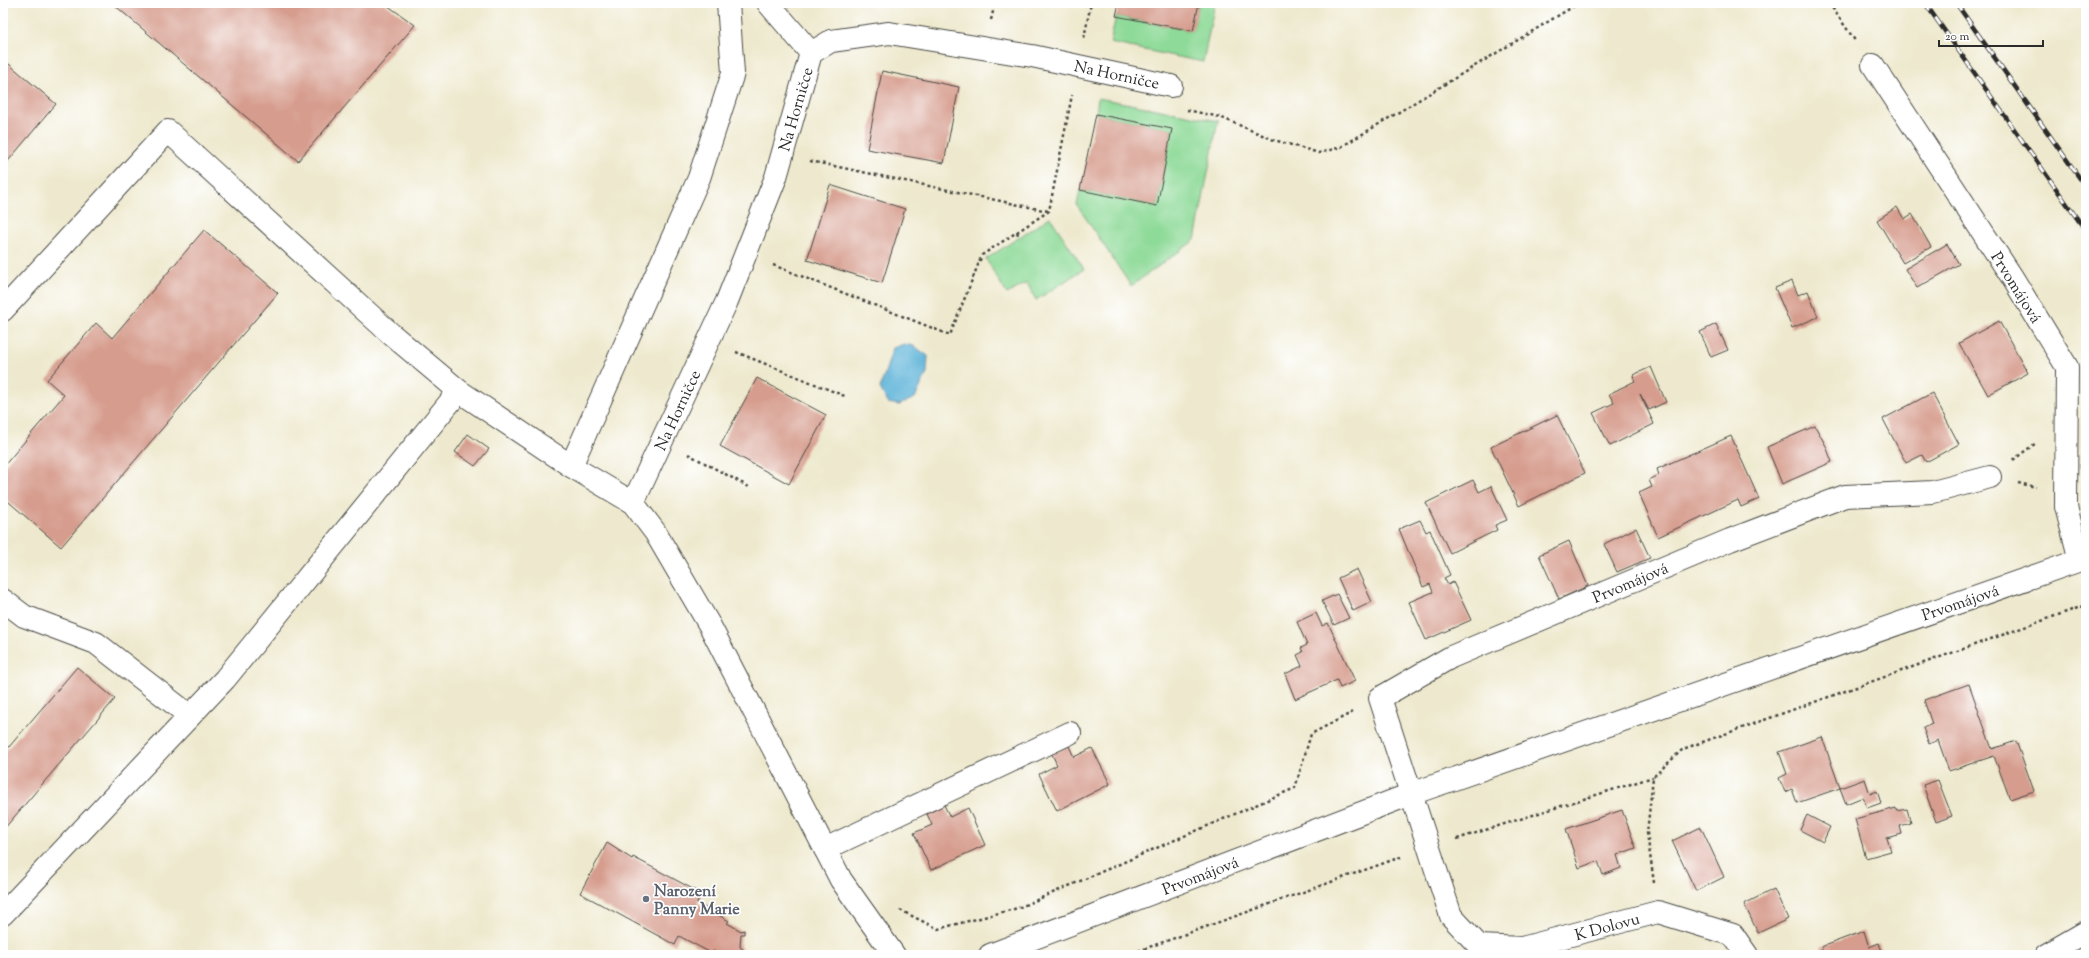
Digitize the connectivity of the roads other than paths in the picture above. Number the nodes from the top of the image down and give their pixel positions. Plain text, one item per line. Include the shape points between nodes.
1 (728, 3) edge
2 (768, 3) edge
3 (811, 53) junction
4 (1873, 66) road end
5 (1171, 86) dead end
6 (3, 310) edge
7 (458, 391) junction
8 (570, 466) junction
9 (1990, 477) road end
10 (633, 503) junction
11 (2083, 559) edge
12 (3, 600) edge
13 (190, 716) junction
14 (1070, 733) dead end
15 (1411, 794) junction
16 (825, 848) junction
17 (3, 914) edge
18 (2086, 932) edge
19 (894, 955) edge
20 (990, 955) edge
21 (1747, 955) edge
22 (2046, 955) edge

1 - 8 street via 733,73 699,178
2 - 3 street
3 - 5 street, Na Horničce via 831,41 889,33 1032,56
3 - 10 street, Na Horničce via 776,177 727,301
4 - 11 street, Prvomájová via 2067,367 2066,507
6 - 7 street via 168,131 391,334
7 - 8 street
7 - 13 street via 225,679
8 - 10 street
9 - 15 street, Prvomájová via 1933,492 1845,496 1730,540 1451,656 1380,698
10 - 16 street via 655,532 710,626
11 - 15 street, Prvomájová
12 - 13 street via 24,616 96,643
13 - 17 street
14 - 16 street
15 - 20 street, Prvomájová
15 - 21 street, K Dolovu via 1451,916 1479,946 1522,948 1658,912 1733,936
16 - 19 street via 841,880
18 - 22 street

